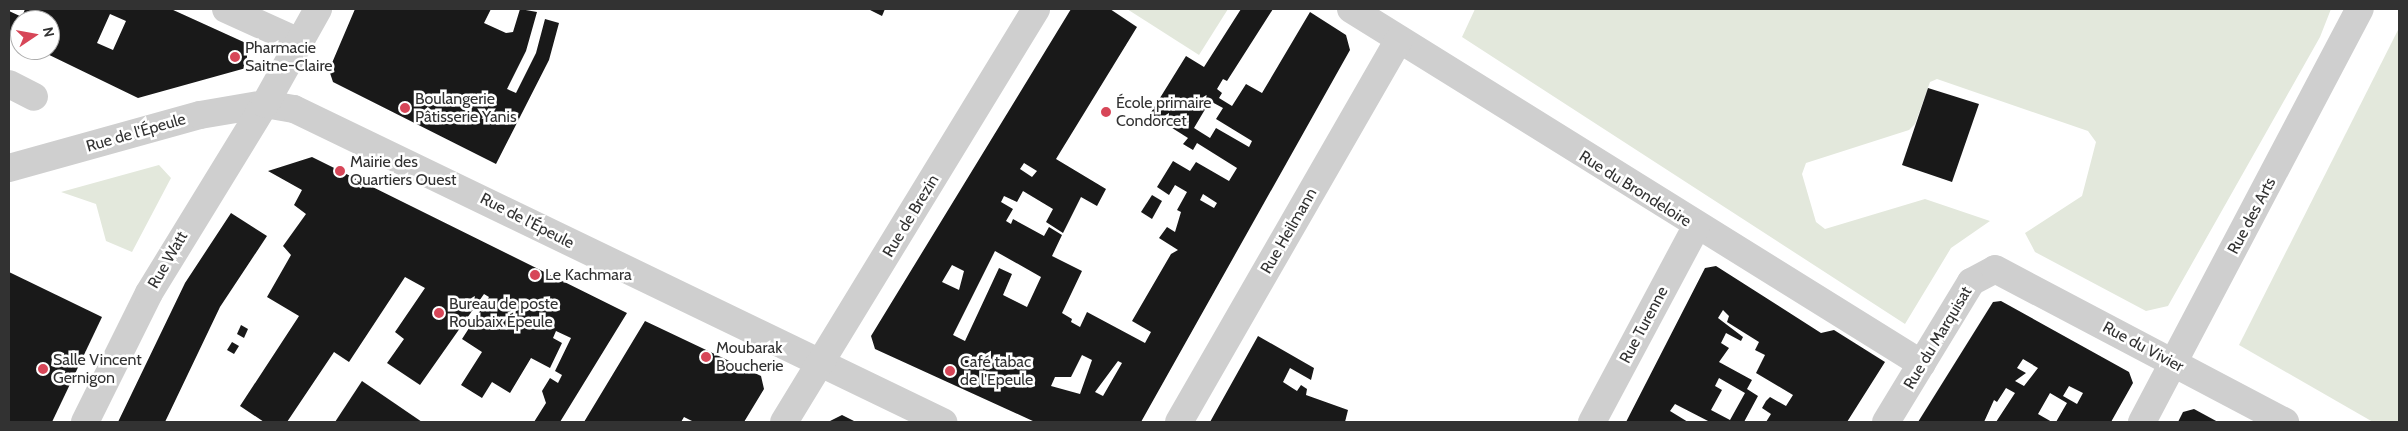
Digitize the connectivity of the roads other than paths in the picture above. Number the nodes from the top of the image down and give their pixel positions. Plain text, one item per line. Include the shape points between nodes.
1 (226, 9) edge
2 (318, 9) edge
3 (1036, 9) edge
4 (1351, 9) edge
5 (2360, 9) edge
6 (1399, 40) junction
7 (301, 43) junction
8 (9, 84) edge
9 (34, 97) dead end
10 (265, 104) junction
11 (9, 168) edge
12 (1696, 227) junction
13 (2001, 270) joint
14 (820, 363) junction
15 (1922, 364) junction
16 (2173, 365) junction
17 (85, 422) edge
18 (784, 422) edge
19 (943, 422) edge
20 (1179, 422) edge
21 (1592, 422) edge
22 (1886, 422) edge
23 (2142, 422) edge
24 (2285, 422) edge

1 - 7 street
2 - 7 street, Rue Watt
3 - 14 street, Rue de Brezin
4 - 6 street, Rue du Brondeloire
5 - 16 street, Rue des Arts
6 - 12 street, Rue du Brondeloire
6 - 20 street, Rue Heilmann
7 - 10 street, Rue Watt
8 - 9 street
10 - 11 street, Rue de l'Épeule via 200,115
10 - 14 street, Rue de l'Épeule via 316,116
10 - 17 street, Rue Watt via 149,292
12 - 15 street, Rue du Brondeloire
12 - 21 street, Rue Turenne
13 - 15 street, Rue du Marquisat via 1990,270 1971,282
13 - 16 street, Rue du Vivier
14 - 18 street, Rue de Brezin
14 - 19 street, Rue de l'Épeule
15 - 22 street, Rue du Marquisat
16 - 23 street, Rue des Arts
16 - 24 street, Rue du Vivier

